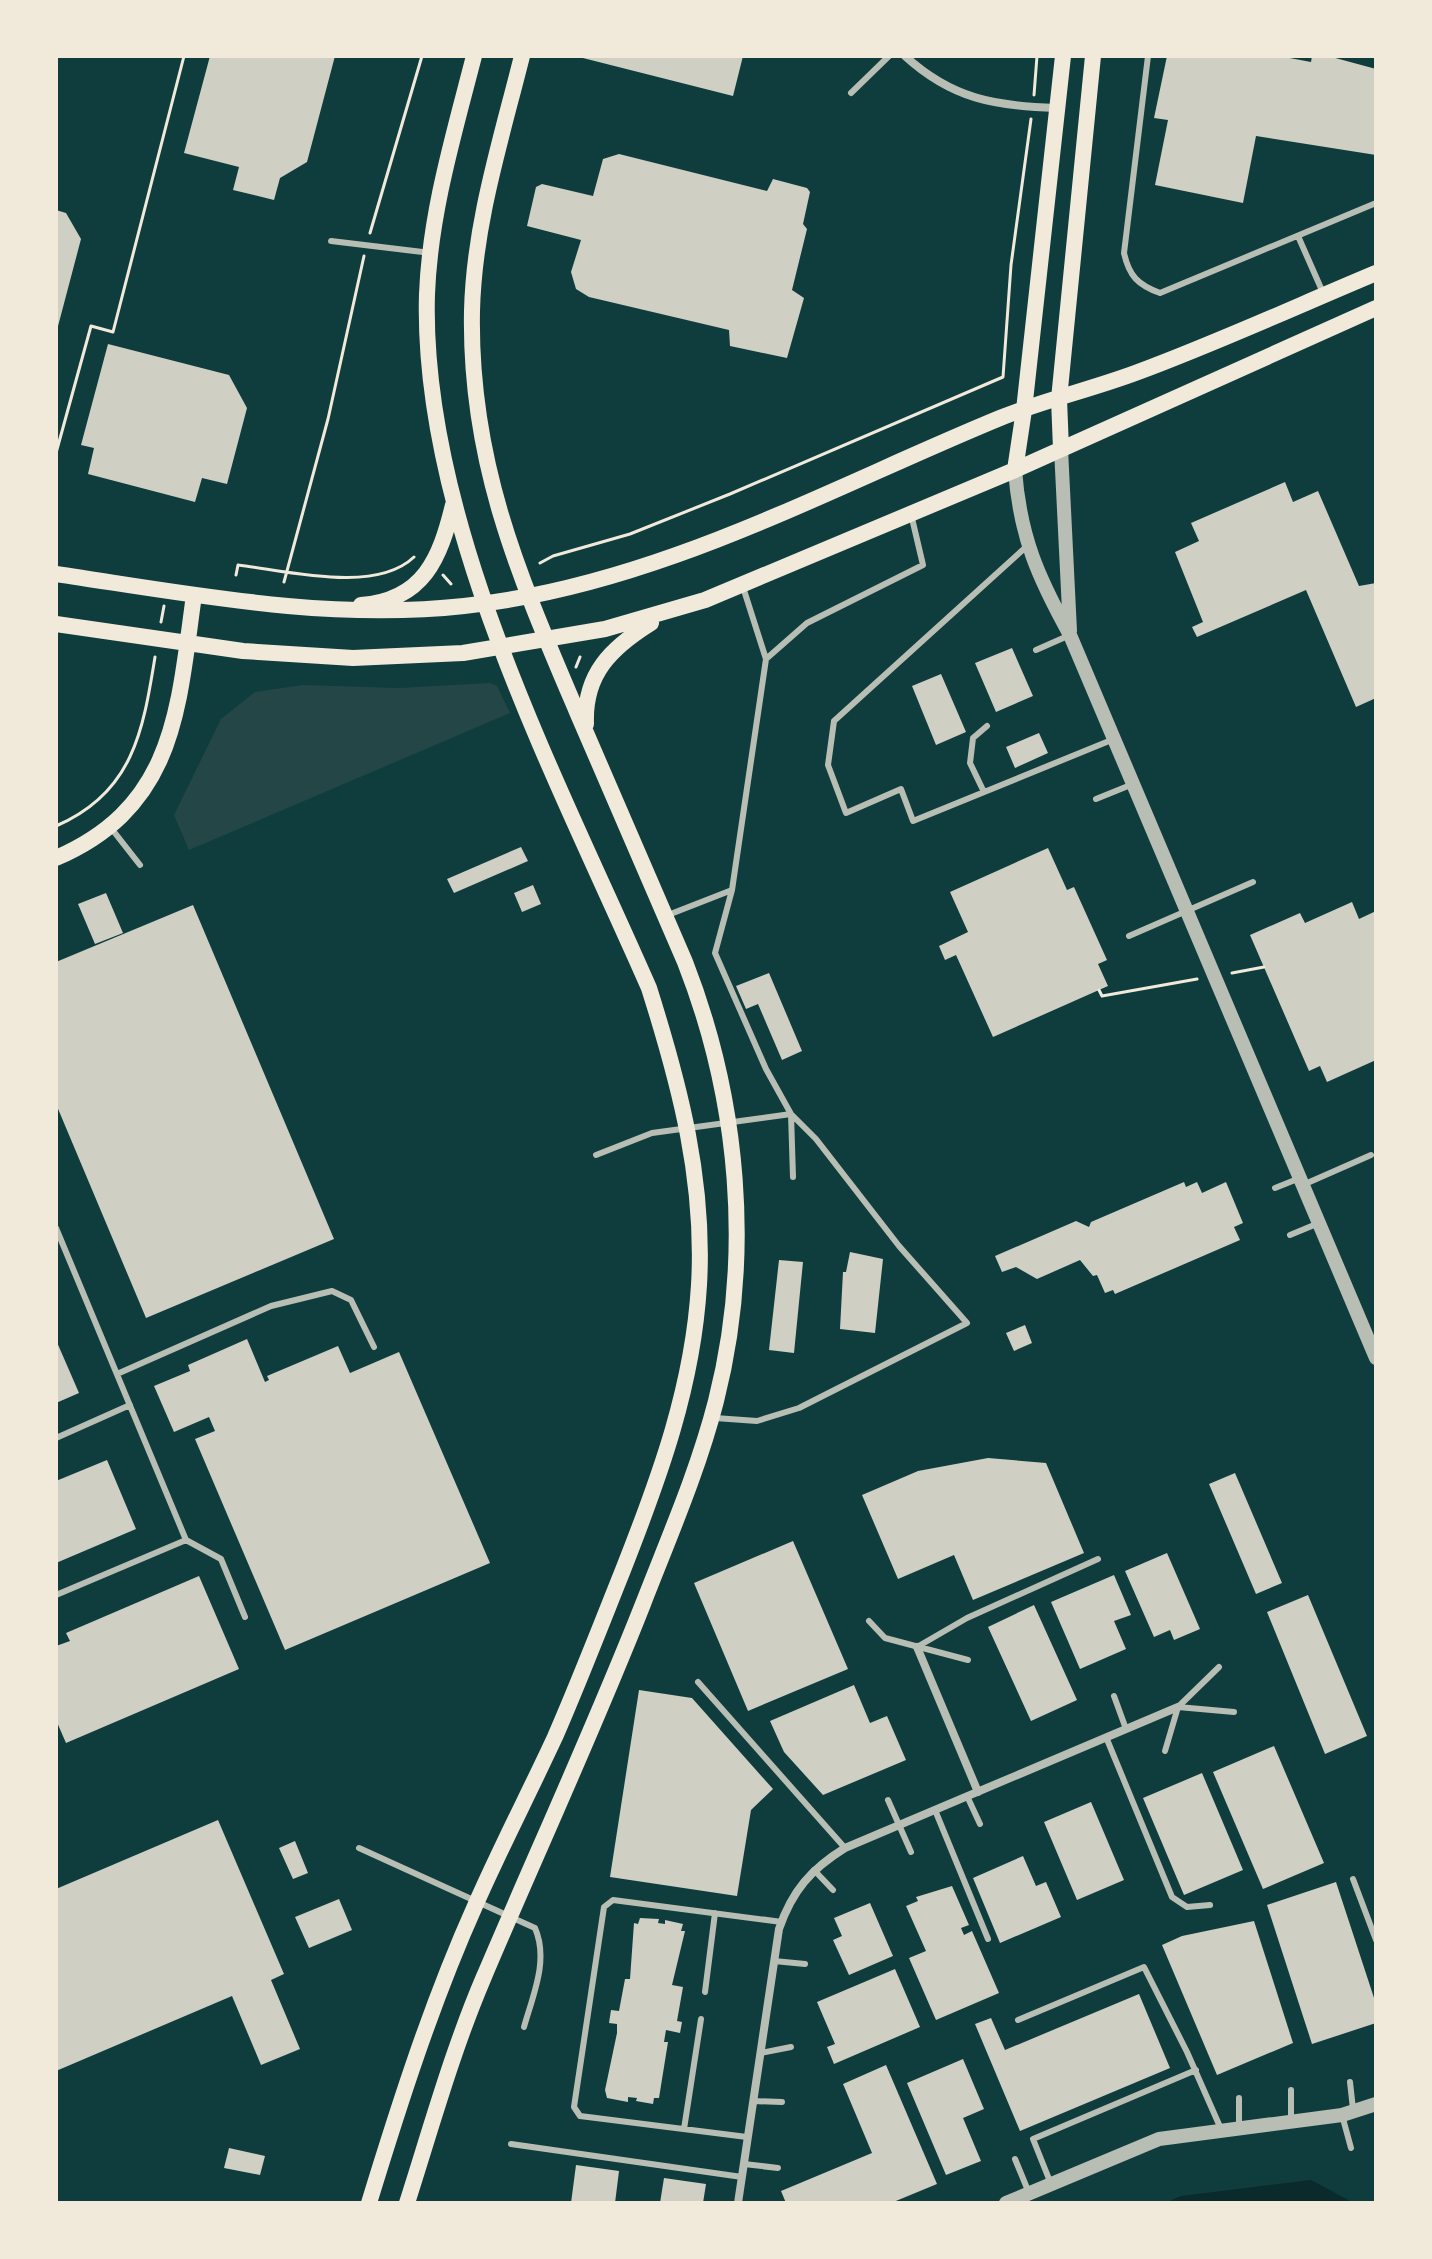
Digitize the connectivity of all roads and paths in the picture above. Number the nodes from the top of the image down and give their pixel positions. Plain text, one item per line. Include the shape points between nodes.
1 (184, 56) edge
2 (422, 56) edge
3 (474, 56) edge
4 (522, 56) edge
5 (889, 56) edge
6 (905, 56) edge
7 (1037, 56) edge
8 (1063, 56) edge
9 (1093, 56) edge
10 (1148, 56) edge
11 (851, 93) dead end
12 (1033, 108) junction
13 (1056, 108) junction
14 (1376, 203) edge
15 (1298, 236) junction
16 (331, 241) dead end
17 (367, 246) junction
18 (431, 253) junction
19 (1376, 273) edge
20 (1324, 295) junction
21 (1376, 308) edge
22 (1059, 399) junction
23 (1024, 410) junction
24 (1061, 449) junction
25 (56, 453) edge
26 (1015, 470) junction
27 (454, 503) junction
28 (911, 513) junction
29 (1026, 547) junction
30 (423, 559) dead end
31 (540, 563) dead end
32 (285, 572) junction
33 (442, 573) dead end
34 (56, 574) edge
35 (236, 575) dead end
36 (457, 576) dead end
37 (447, 579) junction
38 (284, 582) dead end
39 (451, 584) dead end
40 (742, 584) junction
41 (166, 591) junction
42 (194, 595) junction
43 (528, 597) junction
44 (488, 604) junction
45 (340, 610) junction
46 (669, 612) junction
47 (56, 624) edge
48 (1070, 635) junction
49 (158, 640) junction
50 (546, 640) junction
51 (187, 644) junction
52 (504, 647) junction
53 (1036, 650) dead end
54 (580, 657) dead end
55 (766, 659) junction
56 (573, 670) dead end
57 (987, 726) dead end
58 (1114, 739) junction
59 (593, 749) junction
60 (1133, 784) junction
61 (983, 790) junction
62 (1096, 799) dead end
63 (56, 826) edge
64 (111, 828) junction
65 (56, 858) edge
66 (140, 865) dead end
67 (1253, 882) dead end
68 (732, 890) junction
69 (1187, 910) junction
70 (665, 916) junction
71 (1129, 936) dead end
72 (1264, 967) dead end
73 (1220, 975) dead end
74 (1205, 978) dead end
75 (1099, 990) dead end
76 (791, 1114) junction
77 (730, 1125) junction
78 (689, 1129) junction
79 (596, 1155) dead end
80 (1371, 1155) dead end
81 (793, 1177) dead end
82 (1301, 1181) junction
83 (1275, 1188) dead end
84 (1319, 1223) junction
85 (56, 1228) edge
86 (1290, 1235) dead end
87 (374, 1347) dead end
88 (1376, 1358) edge
89 (117, 1374) junction
90 (130, 1405) junction
91 (711, 1418) junction
92 (56, 1438) edge
93 (186, 1540) junction
94 (1098, 1559) dead end
95 (56, 1595) edge
96 (245, 1617) dead end
97 (869, 1621) dead end
98 (917, 1647) junction
99 (968, 1660) dead end
100 (1219, 1667) dead end
101 (698, 1682) dead end
102 (1114, 1696) dead end
103 (1178, 1707) junction
104 (1234, 1712) dead end
105 (1126, 1729) junction
106 (1106, 1737) junction
107 (1165, 1751) dead end
108 (978, 1792) junction
109 (967, 1796) junction
110 (888, 1800) dead end
111 (935, 1810) junction
112 (980, 1824) dead end
113 (899, 1825) junction
114 (359, 1848) dead end
115 (845, 1848) junction
116 (911, 1852) dead end
117 (814, 1870) junction
118 (1353, 1879) dead end
119 (833, 1890) dead end
120 (477, 1902) junction
121 (1210, 1905) dead end
122 (715, 1913) junction
123 (511, 1917) junction
124 (782, 1922) junction
125 (988, 1939) dead end
126 (1376, 1940) edge
127 (774, 1961) junction
128 (805, 1964) dead end
129 (705, 1992) dead end
130 (701, 2019) dead end
131 (1018, 2020) dead end
132 (524, 2027) dead end
133 (791, 2047) dead end
134 (761, 2053) junction
135 (1196, 2070) junction
136 (1350, 2082) dead end
137 (1291, 2090) dead end
138 (1239, 2098) dead end
139 (753, 2101) junction
140 (782, 2102) dead end
141 (1376, 2104) edge
142 (1348, 2114) junction
143 (1291, 2121) junction
144 (1239, 2126) junction
145 (684, 2129) junction
146 (1221, 2129) junction
147 (747, 2137) junction
148 (511, 2144) dead end
149 (1351, 2148) dead end
150 (1015, 2159) dead end
151 (744, 2164) junction
152 (778, 2168) dead end
153 (742, 2177) junction
154 (1051, 2184) junction
155 (1029, 2193) junction
156 (369, 2203) edge
157 (407, 2203) edge
158 (738, 2203) edge
159 (1006, 2203) edge

1 - 25 path via 113,332 91,326
2 - 17 path
3 - 18 main road
4 - 43 main road via 481,224 472,309 482,449
5 - 11 lane
6 - 12 street via 921,71 974,99
7 - 12 path
8 - 13 main road
9 - 22 main road
10 - 15 lane via 1124,253 1132,277 1160,293
12 - 13 street
12 - 31 path via 1020,178 1003,377 730,494
13 - 23 main road
14 - 15 lane
15 - 20 lane
16 - 17 lane
17 - 18 lane
17 - 32 path via 328,419
18 - 27 main road via 430,362
19 - 20 main road
20 - 22 main road
21 - 24 main road
22 - 23 main road
22 - 24 main road
23 - 26 main road
23 - 43 main road via 687,552 619,576
24 - 26 main road
24 - 48 street
26 - 28 main road
26 - 29 street
27 - 44 main road
27 - 45 main road via 440,553 423,578 387,599
28 - 40 main road
28 - 55 lane via 923,565 807,623
29 - 48 street
29 - 61 lane via 834,721 828,765 846,813 901,789 913,821
30 - 32 path via 417,554 387,575
32 - 35 path via 238,565
32 - 38 path
33 - 37 path
34 - 41 main road
36 - 37 path
37 - 39 path
40 - 46 main road
40 - 55 lane
41 - 42 main road
41 - 49 path
42 - 45 main road
42 - 51 main road
43 - 44 main road
43 - 50 main road
44 - 45 main road
44 - 52 main road
46 - 50 main road
46 - 59 main road via 624,640 597,671 585,701
47 - 49 main road
48 - 53 lane
48 - 58 street
49 - 51 main road
49 - 63 path via 141,736 125,768 96,803
50 - 52 main road
50 - 59 main road
51 - 52 main road via 315,657 425,656
51 - 64 main road via 164,755 144,792
52 - 78 main road via 649,988
54 - 56 path
55 - 68 lane
57 - 61 lane via 973,738 970,763
58 - 60 street
58 - 61 lane
59 - 70 main road
60 - 62 lane
60 - 69 street
64 - 65 main road
64 - 66 lane
67 - 69 lane
68 - 70 lane
68 - 76 lane via 715,953
69 - 71 lane
69 - 82 street
70 - 77 main road via 706,1022
72 - 73 path
74 - 75 path via 1102,996
76 - 77 lane
76 - 81 lane
76 - 91 lane via 967,1323 799,1408 757,1421
77 - 78 lane
77 - 91 main road via 736,1204 734,1287
78 - 79 lane via 652,1133
78 - 120 main road via 697,1188 699,1283 692,1356 675,1430 575,1690
80 - 82 lane
82 - 83 lane
82 - 84 street
84 - 86 lane
84 - 88 street
85 - 89 lane
87 - 89 lane via 351,1300 332,1291 271,1306
89 - 90 lane
90 - 92 lane
90 - 93 lane
91 - 123 main road via 692,1480 587,1746
93 - 95 lane
93 - 96 lane via 221,1559
94 - 98 lane via 967,1618
97 - 98 lane via 885,1638
98 - 99 lane
98 - 108 street
100 - 103 lane
101 - 115 lane
102 - 105 lane
103 - 104 lane
103 - 105 street
103 - 107 lane
105 - 106 street
106 - 108 street
106 - 121 lane via 1172,1897 1187,1907
108 - 109 street
109 - 111 street
109 - 112 lane
110 - 113 lane
111 - 113 street
111 - 125 lane
113 - 115 street
113 - 116 lane
114 - 120 lane
115 - 117 street
117 - 119 lane
117 - 124 street via 786,1906
118 - 126 lane
120 - 123 lane
120 - 156 main road via 414,2059
122 - 124 lane
122 - 129 lane
122 - 145 lane via 613,1900 604,1907 574,2107 580,2116
123 - 132 lane via 535,1928 542,1943
123 - 157 main road via 455,2053
124 - 127 street
127 - 128 lane
127 - 134 street
130 - 145 lane
131 - 135 lane via 1144,1967
133 - 134 lane
134 - 139 street
135 - 146 lane
135 - 154 lane via 1033,2139
136 - 142 lane
137 - 143 lane
138 - 144 lane
139 - 140 lane
139 - 147 street
141 - 142 street
142 - 143 street
142 - 149 lane
143 - 144 street
144 - 146 street
145 - 147 lane
146 - 154 street via 1159,2139
147 - 151 street
148 - 153 lane
150 - 155 lane
151 - 152 lane
151 - 153 street
153 - 158 street
154 - 155 street
155 - 159 street

